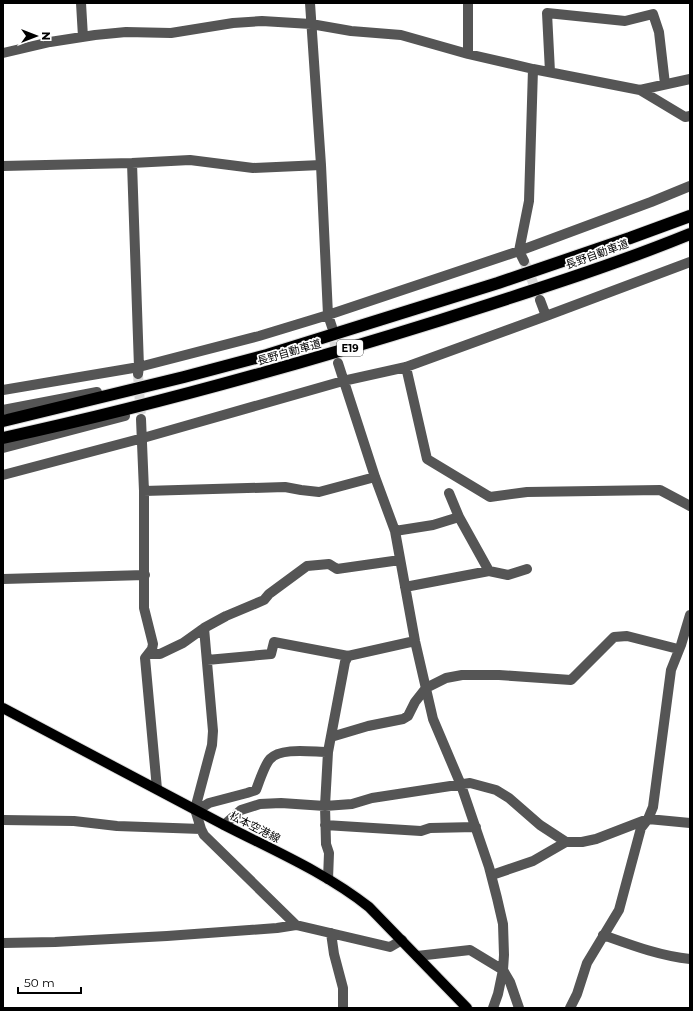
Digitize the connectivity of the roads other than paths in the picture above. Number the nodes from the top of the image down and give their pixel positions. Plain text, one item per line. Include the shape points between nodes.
1 (81, 3) edge
2 (310, 3) edge
3 (468, 3) edge
4 (311, 24) junction
5 (83, 37) junction
6 (3, 53) edge
7 (468, 54) junction
8 (533, 69) junction
9 (550, 72) junction
10 (690, 80) edge
11 (665, 84) junction
12 (640, 90) junction
13 (690, 116) edge
14 (132, 163) junction
15 (321, 165) junction
16 (3, 166) edge
17 (690, 186) edge
18 (690, 216) edge
19 (690, 234) edge
20 (519, 251) junction
21 (524, 261) tunnel mouth
22 (690, 262) edge
23 (540, 300) tunnel mouth
24 (328, 316) junction
25 (546, 316) junction
26 (332, 327) tunnel mouth
27 (338, 363) tunnel mouth
28 (406, 367) junction
29 (138, 370) junction
30 (184, 377) junction
31 (343, 381) junction
32 (3, 390) edge
33 (166, 400) junction
34 (3, 410) edge
35 (141, 419) tunnel mouth
36 (3, 421) edge
37 (3, 438) edge
38 (143, 438) junction
39 (3, 448) edge
40 (3, 475) edge
41 (375, 477) junction
42 (144, 491) junction
43 (449, 493) dead end
44 (690, 506) edge
45 (459, 517) junction
46 (395, 531) junction
47 (400, 560) junction
48 (527, 569) dead end
49 (489, 571) junction
50 (145, 575) junction
51 (3, 579) edge
52 (405, 587) junction
53 (690, 615) edge
54 (204, 628) junction
55 (416, 642) junction
56 (683, 647) edge
57 (150, 654) junction
58 (348, 656) junction
59 (207, 660) junction
60 (426, 688) junction
61 (3, 708) edge
62 (331, 737) junction
63 (328, 752) junction
64 (461, 785) junction
65 (157, 789) junction
66 (325, 806) junction
67 (197, 810) junction
68 (648, 819) junction
69 (3, 820) edge
70 (690, 823) edge
71 (224, 825) junction
72 (325, 825) junction
73 (476, 827) junction
74 (201, 829) junction
75 (566, 842) junction
76 (492, 875) junction
77 (328, 879) junction
78 (296, 925) junction
79 (331, 933) junction
80 (603, 935) junction
81 (402, 940) junction
82 (3, 943) edge
83 (417, 956) junction
84 (690, 959) edge
85 (503, 970) junction
86 (343, 1008) edge
87 (468, 1008) edge
88 (493, 1008) edge
89 (519, 1008) edge
90 (570, 1008) edge

1 - 5 street
2 - 4 street
3 - 7 street
4 - 5 street via 255,21 171,33 126,32
4 - 7 street via 351,31 401,35
4 - 15 street
5 - 6 street
7 - 8 street
8 - 9 street
8 - 20 street via 529,201
9 - 11 street via 547,13 625,21 653,14 659,32
9 - 12 street
10 - 11 street
11 - 12 street
12 - 13 street via 684,117
14 - 15 street via 190,160 253,168
14 - 16 street
14 - 29 street
15 - 24 street
17 - 20 street
18 - 30 highway, 長野自動車道 / E19 via 491,286 267,355
19 - 33 highway, 長野自動車道 / E19 via 504,300 272,371
20 - 21 street
20 - 24 street
22 - 25 street
23 - 25 street
24 - 26 street
24 - 29 street
25 - 28 street
27 - 31 street
28 - 31 street
28 - 44 street via 427,459 490,497 527,492 660,490
29 - 32 street
30 - 34 street
30 - 36 highway, 長野自動車道 / E19
31 - 38 street
31 - 41 street
33 - 37 highway, 長野自動車道 / E19
33 - 39 street via 125,416
35 - 38 street
38 - 40 street
38 - 42 street
41 - 42 street via 319,492 285,487
41 - 46 street
42 - 50 street
43 - 45 street
45 - 46 street via 433,525
45 - 49 street
46 - 47 street
47 - 52 street
47 - 54 street via 337,569 329,564 307,566 264,600
48 - 49 street via 508,575
49 - 52 street
50 - 51 street
50 - 57 street via 144,608 153,644
52 - 55 street
53 - 56 street
54 - 57 street via 183,643 160,654
54 - 59 street
55 - 58 street
55 - 60 street
56 - 60 street via 627,636 614,637 571,680 462,675 446,678
56 - 68 street via 671,670 653,807
57 - 65 street via 145,658
58 - 59 street via 274,642 271,654
58 - 62 street
59 - 67 street via 213,731
60 - 62 street via 408,716 403,719
60 - 64 street via 433,719
61 - 65 main road, 松本空港線
62 - 63 street
63 - 66 street
63 - 67 street via 278,754 269,759 256,790 209,803
64 - 66 street via 372,798 352,804
64 - 73 street
64 - 75 street via 470,784 496,790
65 - 67 main road, 松本空港線
66 - 71 street via 260,804 241,810
66 - 72 street
67 - 71 main road, 松本空港線
67 - 74 street
68 - 70 street
68 - 75 street via 596,839
68 - 80 street via 640,828 618,910
69 - 74 street via 74,821 117,826
71 - 77 main road, 松本空港線
72 - 73 street via 421,831 430,828
72 - 77 street via 329,853
73 - 76 street
74 - 78 street via 204,835
75 - 76 street via 533,861
76 - 85 street via 503,924
77 - 81 main road, 松本空港線 via 369,907
78 - 79 street
78 - 82 street via 167,936
79 - 81 street via 390,947
79 - 86 street via 343,988
80 - 84 street via 645,950
80 - 90 street via 587,963
81 - 83 main road, 松本空港線
83 - 85 street via 470,950
83 - 87 main road, 松本空港線
85 - 88 street
85 - 89 street

